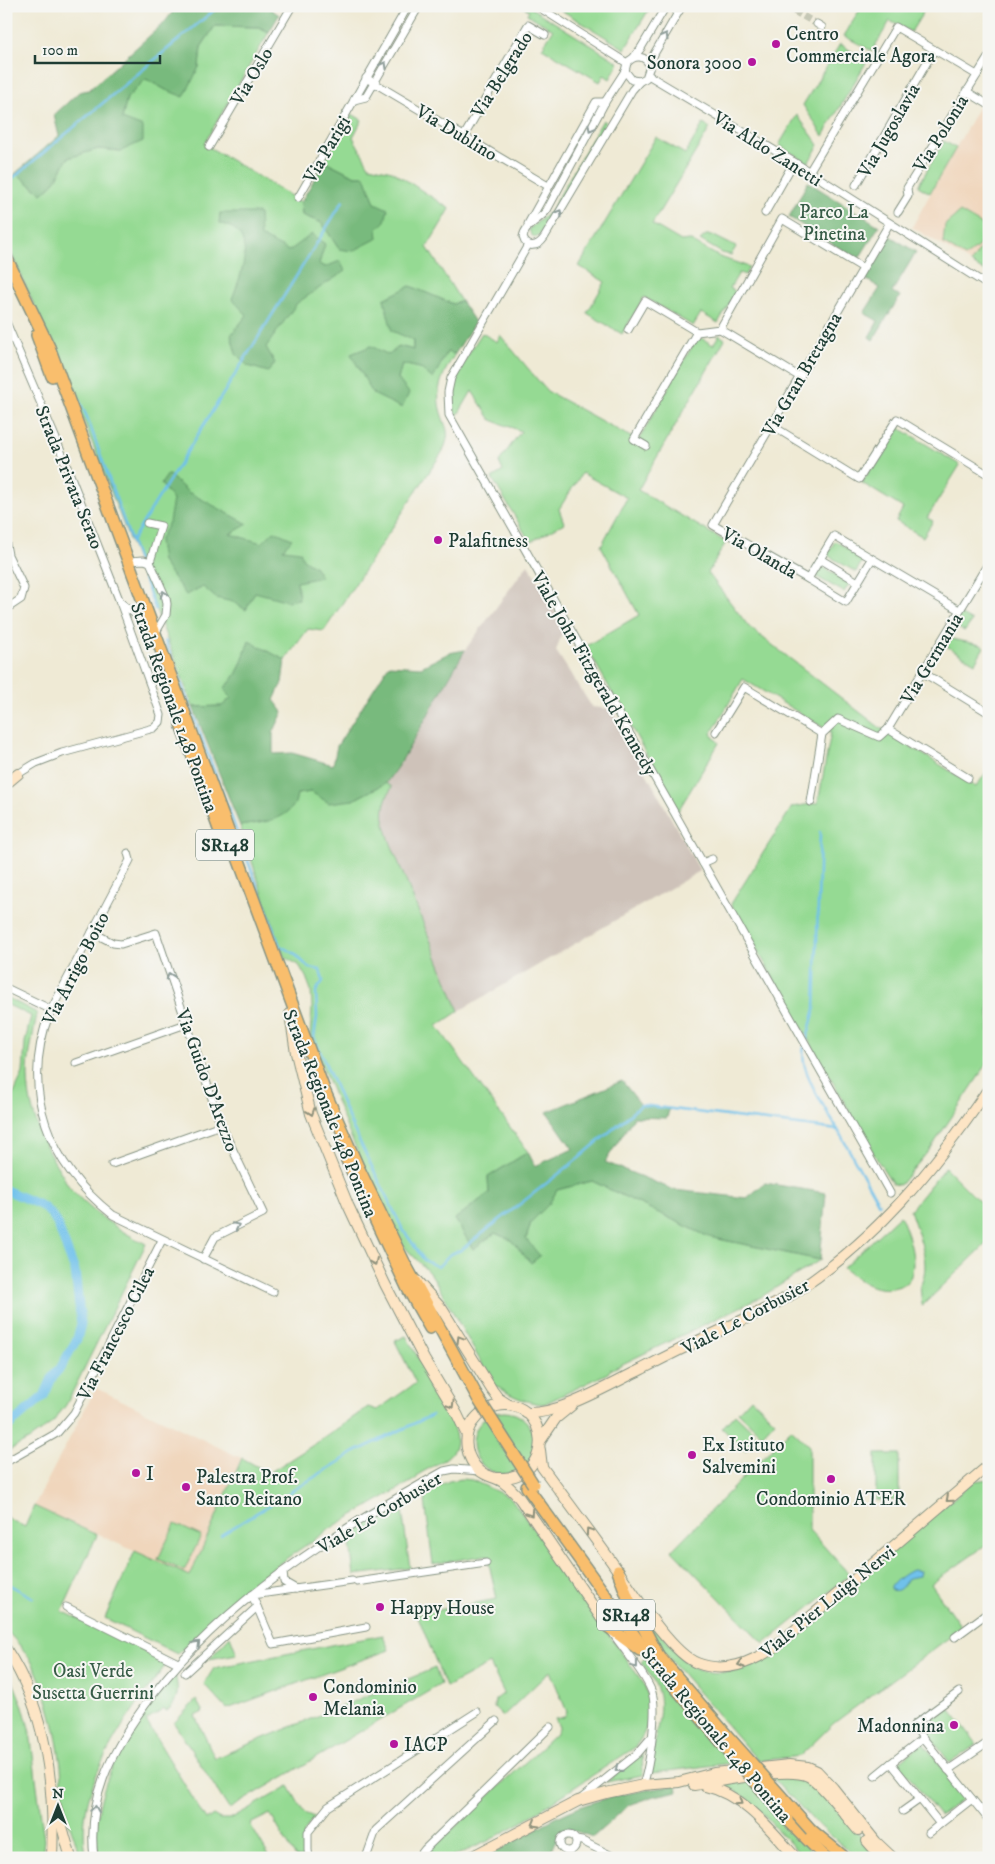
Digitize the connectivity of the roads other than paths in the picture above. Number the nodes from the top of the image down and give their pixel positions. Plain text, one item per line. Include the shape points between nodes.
1 (292, 6) edge
2 (408, 6) edge
3 (419, 6) edge
4 (537, 6) edge
5 (666, 6) edge
6 (682, 6) edge
7 (545, 34) dead end
8 (390, 38) junction
9 (398, 42) junction
10 (934, 50) junction
11 (989, 56) edge
12 (634, 57) junction
13 (627, 63) junction
14 (650, 67) junction
15 (625, 71) junction
16 (648, 75) junction
17 (977, 75) junction
18 (366, 78) junction
19 (640, 81) junction
20 (374, 83) junction
21 (966, 91) junction
22 (354, 100) junction
23 (605, 102) junction
24 (989, 105) edge
25 (464, 136) junction
26 (209, 146) dead end
27 (794, 162) junction
28 (809, 172) junction
29 (856, 185) dead end
30 (548, 186) junction
31 (298, 198) dead end
32 (898, 212) dead end
33 (765, 213) dead end
34 (890, 224) junction
35 (528, 226) junction
36 (528, 245) junction
37 (6, 257) edge
38 (863, 268) junction
39 (12, 270) junction
40 (989, 286) edge
41 (6, 322) edge
42 (720, 329) junction
43 (628, 330) dead end
44 (697, 332) junction
45 (800, 377) junction
46 (772, 425) junction
47 (646, 446) dead end
48 (989, 475) edge
49 (147, 523) dead end
50 (713, 525) joint
51 (6, 544) edge
52 (820, 559) junction
53 (872, 559) junction
54 (130, 561) junction
55 (147, 561) junction
56 (989, 562) edge
57 (982, 574) junction
58 (989, 578) edge
59 (808, 579) junction
60 (858, 582) junction
61 (120, 602) junction
62 (6, 608) edge
63 (959, 610) junction
64 (146, 623) junction
65 (156, 632) junction
66 (922, 672) junction
67 (989, 713) edge
68 (888, 729) junction
69 (716, 732) dead end
70 (822, 734) junction
71 (18, 774) junction
72 (968, 778) dead end
73 (6, 780) edge
74 (6, 784) edge
75 (811, 802) dead end
76 (128, 853) dead end
77 (712, 858) dead end
78 (703, 863) junction
79 (92, 932) junction
80 (6, 988) edge
81 (52, 1010) junction
82 (290, 1014) junction
83 (186, 1024) junction
84 (76, 1063) dead end
85 (989, 1088) edge
86 (220, 1126) junction
87 (112, 1164) dead end
88 (890, 1193) dead end
89 (162, 1240) junction
90 (203, 1259) junction
91 (404, 1262) junction
92 (273, 1292) dead end
93 (576, 1401) junction
94 (476, 1402) junction
95 (510, 1405) junction
96 (526, 1413) junction
97 (467, 1435) junction
98 (540, 1445) junction
99 (6, 1462) edge
100 (987, 1466) edge
101 (480, 1471) junction
102 (496, 1478) junction
103 (486, 1563) dead end
104 (618, 1571) junction
105 (283, 1572) junction
106 (297, 1589) junction
107 (252, 1595) junction
108 (66, 1607) dead end
109 (257, 1607) junction
110 (989, 1612) edge
111 (606, 1625) junction
112 (366, 1627) dead end
113 (955, 1636) dead end
114 (6, 1649) edge
115 (655, 1657) junction
116 (178, 1663) junction
117 (185, 1673) dead end
118 (959, 1692) dead end
119 (477, 1712) dead end
120 (496, 1721) dead end
121 (550, 1727) dead end
122 (652, 1735) junction
123 (923, 1738) junction
124 (726, 1741) junction
125 (989, 1742) edge
126 (891, 1763) junction
127 (948, 1770) junction
128 (875, 1776) dead end
129 (50, 1780) junction
130 (679, 1782) junction
131 (643, 1785) junction
132 (694, 1785) junction
133 (920, 1799) junction
134 (972, 1799) junction
135 (578, 1801) junction
136 (903, 1811) dead end
137 (787, 1819) junction
138 (989, 1820) edge
139 (940, 1824) junction
140 (811, 1830) junction
141 (929, 1833) dead end
142 (576, 1840) dead end
143 (52, 1858) edge
144 (71, 1858) edge
145 (94, 1858) edge
146 (309, 1858) edge
147 (366, 1858) edge
148 (418, 1858) edge
149 (469, 1858) edge
150 (616, 1858) edge
151 (796, 1858) edge
152 (820, 1858) edge
153 (826, 1858) edge
154 (839, 1858) edge
155 (845, 1858) edge
156 (882, 1858) edge
157 (893, 1858) edge

1 - 26 street, Via Oslo
2 - 8 street, Via Parigi
3 - 9 street, Via Parigi
4 - 13 street
5 - 12 street
14 -> 6 street
7 - 25 street, Via Belgrado via 528,25
8 - 9 street
8 - 18 street, Via Parigi
20 -> 9 street, Via Parigi
10 - 17 street
10 - 28 street via 896,27
10 - 29 street, Via Jugoslavia
11 - 17 street, Via Polonia
12 - 13 street
12 - 14 street via 646,60
13 - 15 street
14 - 16 street
15 - 19 street via 629,78
15 - 23 street
16 - 19 street, Viale John Fitzgerald Kennedy
16 - 27 street, Via Aldo Zanetti
17 - 21 street, Via Polonia
18 - 20 street, Via Dublino
18 - 22 street, Via Parigi
36 -> 19 street, Viale John Fitzgerald Kennedy via 538,244 544,238
20 - 22 street, Via Parigi via 366,97
20 - 25 street, Via Dublino
21 - 24 street
21 - 32 street, Via Polonia via 907,188 908,196
22 - 31 street, Via Parigi
23 - 30 street via 596,102
23 -> 35 street via 547,210
25 - 30 street, Via Dublino
27 - 28 street, Via Aldo Zanetti
27 - 33 street
28 - 34 street, Via Aldo Zanetti
30 - 35 street
34 - 38 street, Via Gran Bretagna
34 - 40 street, Via Aldo Zanetti
35 - 36 street via 523,237
36 - 78 street, Viale John Fitzgerald Kennedy via 451,378 449,415
37 - 39 main road, Strada Regionale 148 Pontina / SR148
38 - 42 street via 782,219
38 - 45 street, Via Gran Bretagna
39 - 54 main road, Strada Regionale 148 Pontina / SR148 via 49,347
39 - 64 main road, Strada Regionale 148 Pontina / SR148
41 - 61 street, Strada Privata Serao
42 - 44 street
42 - 45 street
43 - 44 street via 645,301
44 - 47 street via 634,439
45 - 46 street, Via Gran Bretagna
46 - 48 street via 859,479 897,420
46 - 50 street, Via Gran Bretagna
49 - 55 street via 161,526
50 - 59 street, Via Olanda
51 - 62 street via 24,588 21,598
52 - 53 street, Via Olanda via 834,536
52 - 59 street, Via Olanda
52 - 60 street, Via Olanda
53 - 60 street, Via Olanda
53 - 63 street, Via Olanda
54 - 55 street
54 - 65 main road, Strada Regionale 148 Pontina / SR148
65 -> 55 street, Strada Regionale 148 Pontina via 166,615 167,604
56 - 57 street, Via Germania
57 - 58 street
57 - 63 street, Via Germania
59 - 60 street, Via Olanda via 846,602
61 - 64 street, Strada Privata Serao
61 - 71 street via 159,708 159,725 148,731 62,753
63 - 66 street, Via Germania
64 - 82 main road, Strada Regionale 148 Pontina / SR148
65 - 91 main road, Strada Regionale 148 Pontina / SR148 via 324,1090
66 - 67 street
66 - 68 street, Via Germania
68 - 70 street via 879,737 838,719
68 - 72 street
69 - 70 street via 744,687
70 - 75 street
71 - 73 street
71 - 74 street
76 - 79 street, Via Arrigo Boito via 130,860
77 - 78 street
78 - 88 street, Viale John Fitzgerald Kennedy
79 - 81 street, Via Arrigo Boito
83 -> 79 street, Via Guido D'Arezzo via 156,933 121,944
80 - 81 street
81 - 89 street, Via Arrigo Boito via 44,1028 37,1066 44,1122 54,1145 64,1164 94,1200 113,1215
82 - 94 main road, Strada Regionale 148 Pontina / SR148 via 351,1170 407,1287
82 -> 97 street via 296,1053 312,1114 348,1205 388,1291
83 - 84 street
83 - 86 street, Via Guido D'Arezzo
85 - 93 street, Viale Le Corbusier via 941,1156 898,1207 830,1268 759,1313
86 - 87 street
90 -> 86 street, Via Guido D'Arezzo via 214,1236 263,1213
89 - 90 street, Via Arrigo Boito
89 - 99 street, Via Francesco Cilea via 82,1400 66,1425 46,1441
90 - 92 street, Via Arrigo Boito
91 - 94 main road, Strada Regionale 148 Pontina / SR148
95 -> 91 street via 492,1390 442,1309
93 - 96 street, Viale Le Corbusier via 543,1413
93 - 98 street, Viale Le Corbusier via 556,1418
94 - 115 main road, Strada Regionale 148 Pontina / SR148 via 530,1486
95 - 96 street
95 - 97 street via 491,1407 482,1412 475,1418
96 - 98 street via 534,1420
97 - 101 street via 468,1453
98 - 102 street via 528,1470 508,1479
104 -> 98 street, Viale Pier Luigi Nervi via 542,1467
100 -> 104 street, Viale Pier Luigi Nervi via 775,1647 741,1665 709,1667 682,1653 651,1619
101 - 102 street
101 - 105 street, Viale Le Corbusier via 444,1471 341,1531
102 -> 111 street via 520,1499
103 - 106 street, Viale Le Corbusier
104 - 115 main road
105 - 106 street via 284,1582
105 - 107 street, Viale Le Corbusier
106 - 107 street, Viale Le Corbusier
107 - 109 street
116 -> 107 street, Viale Le Corbusier
108 - 116 street
109 - 112 street via 274,1644
109 - 117 street
110 - 113 street
111 - 115 main road
111 -> 122 street via 652,1691 655,1704
114 - 129 street via 32,1699 46,1749
115 - 124 main road, Strada Regionale 148 Pontina / SR148
145 -> 116 street, Viale Le Corbusier via 94,1811 100,1784 114,1752 135,1718
118 - 123 street via 914,1725
119 - 146 street via 328,1807 308,1832
120 - 147 street via 376,1830
121 - 148 street
122 - 131 street
122 -> 135 street via 638,1753
123 - 126 street
123 - 127 street
124 - 137 main road, Strada Regionale 148 Pontina / SR148, bridge
124 - 140 main road, Strada Regionale 148 Pontina / SR148, bridge
125 - 127 street
126 - 128 street
126 - 133 street
127 - 134 street
129 - 143 street
129 - 144 street
130 - 131 street
130 - 132 street
130 - 157 street via 714,1773 781,1766 800,1766 817,1771
131 - 135 street
132 -> 151 street via 717,1790 739,1801 764,1822
132 - 156 street via 778,1773 808,1776
133 - 136 street
133 - 139 street
134 - 138 street
134 - 139 street
135 -> 149 street
137 - 152 main road
137 - 153 main road, Strada Regionale 148 Pontina / SR148
139 - 141 street
140 - 154 main road, Strada Regionale 148 Pontina / SR148
140 - 155 main road
142 - 150 street

